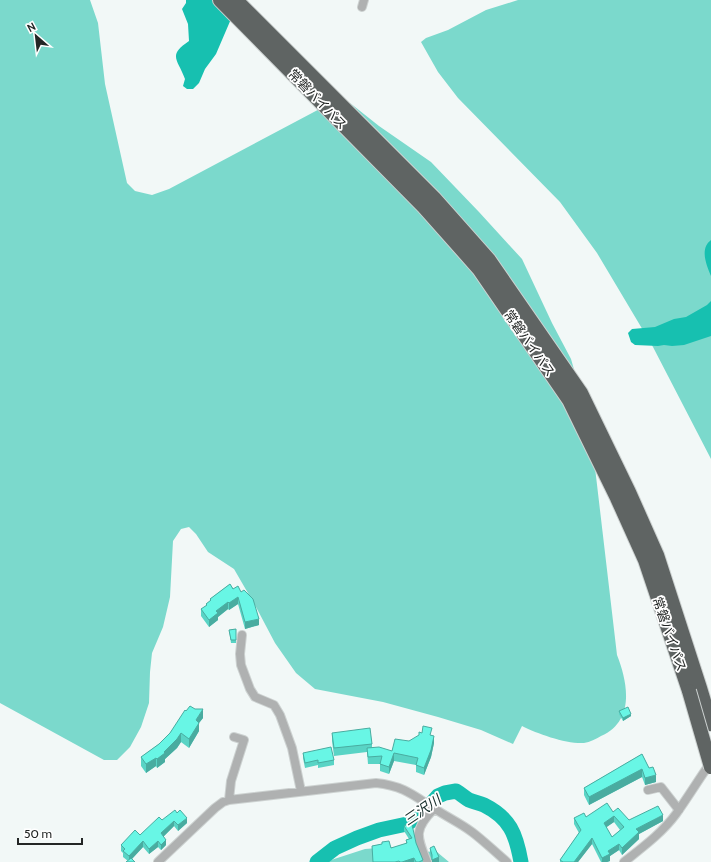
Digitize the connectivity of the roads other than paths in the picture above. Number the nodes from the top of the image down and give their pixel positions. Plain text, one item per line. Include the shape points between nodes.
1 (220, 0) edge
2 (236, 0) edge
3 (261, 32) junction
4 (242, 634) dead end
5 (695, 689) junction
6 (711, 724) edge
7 (234, 737) dead end
8 (711, 762) edge
9 (711, 767) edge
10 (648, 790) dead end
11 (301, 791) junction
12 (229, 800) junction
13 (434, 809) junction
14 (679, 810) junction
15 (158, 862) edge
16 (427, 862) edge
17 (506, 862) edge
18 (624, 862) edge

1 - 3 highway, 常磐バイパス
2 - 3 highway, 常磐バイパス
3 - 5 highway, 常磐バイパス via 479,269 570,400 644,560
4 - 11 street via 241,665 250,689 255,697 274,705 280,715 292,748
5 - 6 highway, 常磐バイパス
5 - 9 highway, 常磐バイパス, bridge
7 - 12 street via 244,740 231,781
8 - 14 street
10 - 14 street via 661,787
11 - 12 street
11 - 13 street via 387,784 405,790
12 - 15 street via 215,808
13 - 16 street via 423,822 418,835
13 - 17 street via 472,832
14 - 18 street via 663,829

